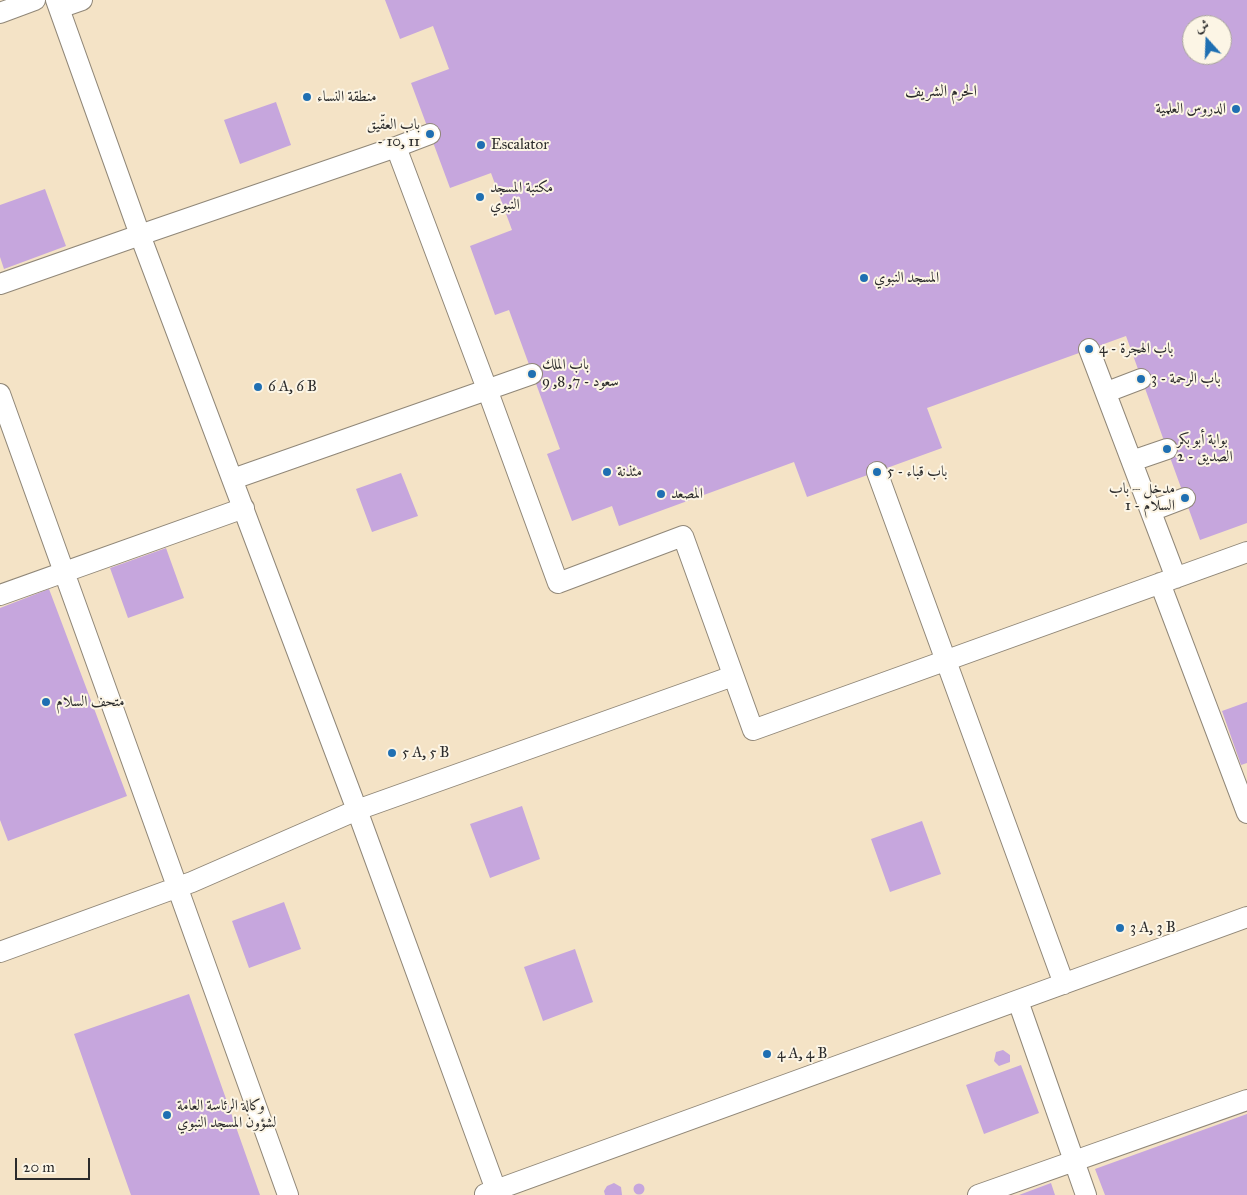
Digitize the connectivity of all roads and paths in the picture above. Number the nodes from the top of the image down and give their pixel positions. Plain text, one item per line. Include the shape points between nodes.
1 (35, 0) edge
2 (82, 0) edge
3 (57, 4) edge
4 (0, 13) edge
5 (430, 134) dead end
6 (396, 147) junction
7 (140, 235) junction
8 (0, 284) edge
9 (1089, 349) dead end
10 (532, 374) dead end
11 (1141, 379) dead end
12 (487, 389) junction
13 (1106, 392) junction
14 (0, 394) edge
15 (1167, 449) dead end
16 (1132, 461) junction
17 (877, 472) dead end
18 (233, 479) junction
19 (1185, 498) dead end
20 (244, 508) junction
21 (1151, 511) junction
22 (1247, 552) edge
23 (64, 573) junction
24 (1168, 580) junction
25 (0, 595) edge
26 (946, 660) junction
27 (734, 676) junction
28 (357, 810) junction
29 (1247, 813) edge
30 (178, 887) junction
31 (1247, 917) edge
32 (0, 952) edge
33 (1064, 984) junction
34 (1018, 1001) junction
35 (1247, 1100) edge
36 (1074, 1161) junction
37 (490, 1193) edge
38 (288, 1195) edge
39 (978, 1195) edge
40 (1086, 1195) edge

1 - 4 street
2 - 3 street
3 - 7 street
5 - 6 street
6 - 7 street
6 - 12 street
7 - 8 street
7 - 18 street
9 - 13 street
10 - 12 street
11 - 13 street
12 - 18 street
12 - 27 street via 558,584 683,536
13 - 16 street
14 - 23 street
15 - 16 street
16 - 21 street
17 - 26 street
18 - 20 street
19 - 21 street
20 - 23 street
20 - 28 street
21 - 24 street
22 - 24 street
23 - 25 street
23 - 30 street
24 - 26 street
24 - 29 street
26 - 27 street via 753,730
26 - 33 street
27 - 28 street
28 - 30 street
28 - 37 street
30 - 32 street
30 - 38 street
31 - 33 street
33 - 34 street
34 - 36 street
34 - 37 street
35 - 36 street
36 - 39 street
36 - 40 street

